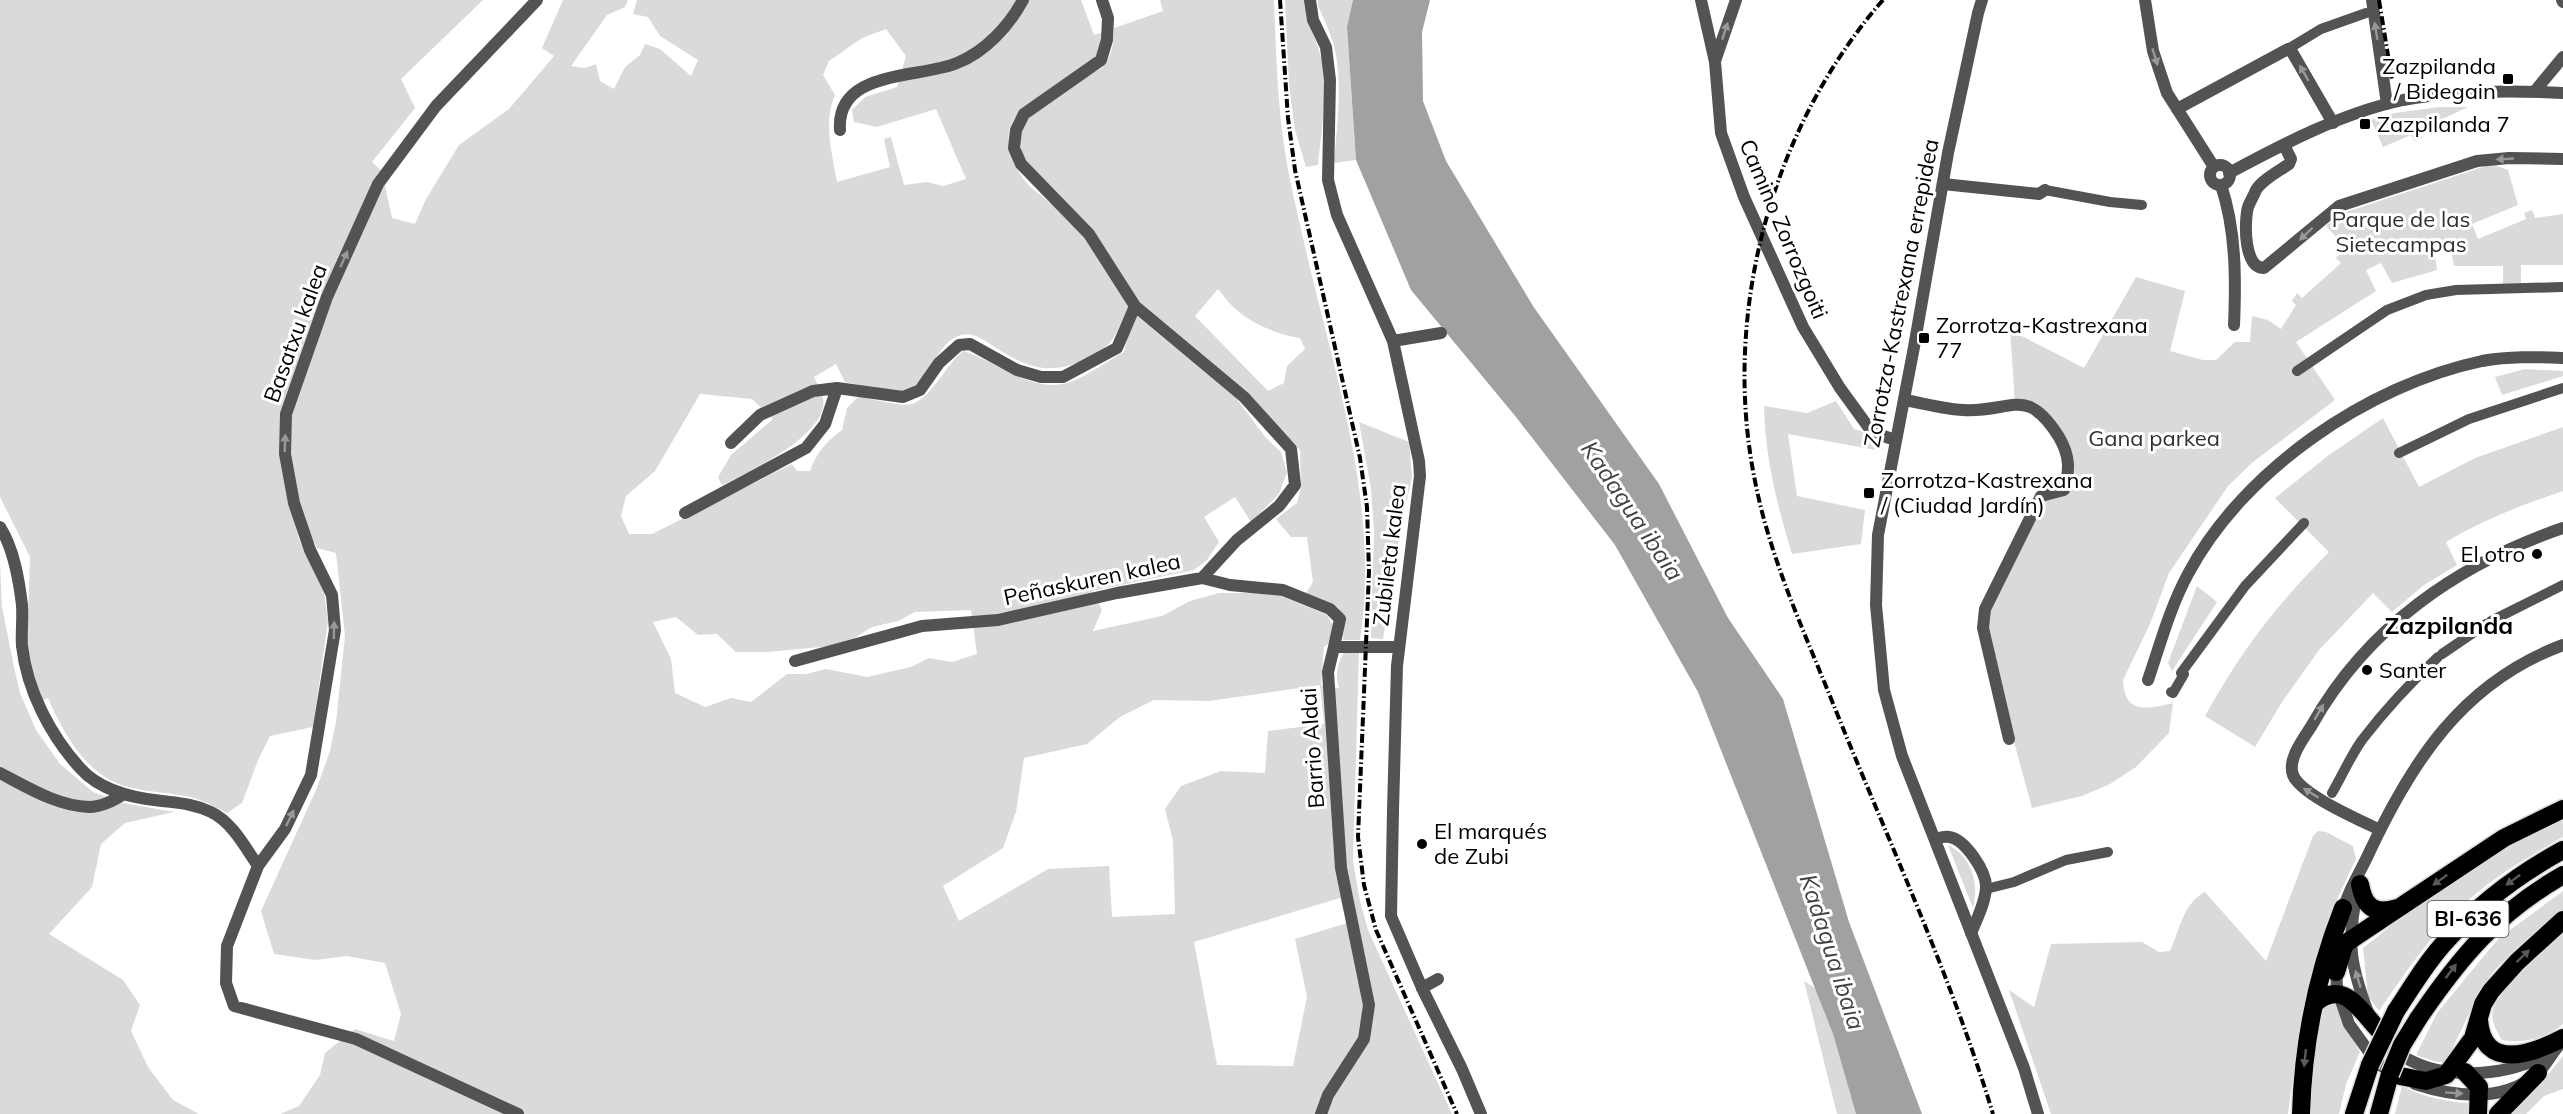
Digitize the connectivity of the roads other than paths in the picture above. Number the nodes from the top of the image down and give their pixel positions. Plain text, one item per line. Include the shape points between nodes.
1 (537, 0) edge
2 (1023, 0) edge
3 (1102, 0) edge
4 (1310, 0) edge
5 (1701, 0) edge
6 (1736, 0) edge
7 (1982, 0) edge
8 (2145, 0) edge
9 (2372, 0) edge
10 (2366, 13) dead end
11 (2288, 49) junction
12 (2563, 57) edge
13 (1715, 62) junction
14 (2535, 91) junction
15 (2563, 93) edge
16 (2387, 104) junction
17 (2177, 109) junction
18 (2333, 123) junction
19 (840, 130) dead end
20 (2284, 145) junction
21 (2563, 159) edge
22 (2214, 167) junction
23 (2229, 173) junction
24 (1943, 184) junction
25 (2221, 185) junction
26 (2045, 190) joint
27 (2142, 205) dead end
28 (2563, 287) edge
29 (1135, 306) junction
30 (2234, 325) dead end
31 (1441, 333) dead end
32 (1393, 341) junction
33 (2563, 358) edge
34 (2297, 371) dead end
35 (837, 388) junction
36 (2563, 388) edge
37 (1904, 400) junction
38 (1895, 440) junction
39 (731, 443) dead end
40 (2401, 452) dead end
41 (684, 513) dead end
42 (2304, 523) dead end
43 (0, 527) edge
44 (2563, 528) edge
45 (1202, 578) junction
46 (2563, 585) edge
47 (2563, 645) edge
48 (1399, 647) junction
49 (1334, 648) junction
50 (795, 661) dead end
51 (2148, 680) dead end
52 (2171, 692) dead end
53 (2009, 739) dead end
54 (0, 773) edge
55 (2332, 793) dead end
56 (124, 794) junction
57 (2563, 809) edge
58 (2380, 830) junction
59 (1935, 839) junction
60 (2563, 850) edge
61 (2108, 852) dead end
62 (258, 866) junction
63 (2563, 875) edge
64 (2360, 878) junction
65 (1986, 889) junction
66 (2401, 907) junction
67 (2343, 908) junction
68 (2563, 920) edge
69 (1971, 933) junction
70 (2349, 941) junction
71 (2336, 972) junction
72 (1438, 979) dead end
73 (1422, 988) junction
74 (2338, 994) junction
75 (2314, 1004) junction
76 (2479, 1020) junction
77 (2378, 1029) junction
78 (2560, 1043) edge
79 (2458, 1072) junction
80 (2538, 1073) junction
81 (2395, 1075) junction
82 (2479, 1094) junction
83 (518, 1114) edge
84 (1321, 1114) edge
85 (1481, 1114) edge
86 (2038, 1114) edge
87 (2301, 1114) edge
88 (2354, 1114) edge
89 (2379, 1114) edge
90 (2478, 1114) edge
91 (2498, 1114) edge

62 -> 1 street, Basatxu kalea via 285,829 311,775 335,630 332,595 310,550 294,502 285,454 286,414 327,297 378,184 436,106
2 - 19 street via 996,35 960,62 884,80 853,94 844,105
3 - 29 street, Peñaskuren kalea via 1108,18 1101,60 1024,114 1016,130 1014,148 1021,164 1089,234
4 - 32 street, Zubileta kalea via 1313,20 1326,47 1330,80 1328,180 1338,215
5 - 13 street, Camino Zorrozgoiti
13 -> 6 street
7 - 24 street, Zorrotza-Kastrexana errepidea
8 -> 17 street via 2153,51 2167,93
16 -> 9 street
10 - 11 street via 2321,29
11 - 17 street
18 -> 11 street
12 - 14 street
13 - 38 street, Camino Zorrozgoiti via 1723,141 1803,327 1872,432
14 - 15 street
14 - 16 street via 2436,95
16 - 18 street
17 - 22 street
18 - 20 street
21 -> 20 street via 2477,161 2339,206 2293,247 2260,269 2249,256 2248,207 2258,188 2289,164 2291,159
20 - 23 street
22 - 23 street via 2224,166
22 - 25 street via 2210,171 2211,181
23 - 25 street via 2229,179
24 - 26 street via 2039,194
24 - 37 street, Zorrotza-Kastrexana errepidea
25 - 30 street via 2233,240
26 - 27 street
28 - 34 street via 2456,290 2426,295 2387,310
29 - 35 street via 1117,348 1063,376 1041,377 1017,370 970,344 959,345 939,363 920,390 903,397
29 - 45 street, Peñaskuren kalea via 1244,397 1291,449 1295,485 1279,506 1237,540
31 - 32 street
32 - 48 street, Zubileta kalea via 1420,476
33 - 51 street via 2513,357 2446,370 2394,390 2343,417 2302,447 2249,492 2209,542 2178,596
35 - 39 street via 813,391 760,415
35 - 41 street via 825,424 806,448
36 - 40 street via 2469,419
37 - 38 street, Zorrotza-Kastrexana errepidea
37 - 53 street via 1962,410 2015,404 2032,407 2046,416 2064,446 2070,472 2064,490 2041,496 1985,609 1983,628
38 - 59 street, Zorrotza-Kastrexana errepidea via 1878,535 1879,650 1884,690 1902,756
42 - 52 street via 2245,586 2181,673 2184,674 2174,693
43 - 56 street via 14,560 30,685 55,737 81,770 111,791
58 -> 44 street via 2300,786 2292,773 2295,755 2327,698 2371,644 2431,594 2480,562
45 - 49 street, Barrio Aldai via 1283,590 1330,609 1340,620
45 - 50 street, Peñaskuren kalea via 998,620 922,626
46 - 55 street via 2488,622 2440,656 2403,690 2361,742
47 - 58 street via 2508,674 2457,713 2419,760
48 - 49 street
48 - 73 street, Zubileta kalea via 1391,916
49 - 84 street, Barrio Aldai via 1328,672 1341,868 1369,1005 1364,1039 1328,1095
54 - 56 street via 48,797 89,807 109,803
56 - 62 street via 187,803 212,812 236,834
57 -> 66 highway via 2504,837
58 - 64 street
59 - 65 street via 1957,840 1977,862
59 - 69 street, Zorrotza-Kastrexana errepidea
60 -> 88 highway, BI-636, bridge via 2517,877 2446,940 2396,1011 2370,1065
61 - 65 street via 2066,860
62 - 83 street, Basatxu kalea via 227,946 226,983 234,1006 356,1040
81 -> 63 highway, BI-636, bridge via 2402,1045 2460,959 2515,907
64 - 66 highway via 2362,897 2372,908 2383,912
64 - 67 street
64 - 70 street
65 - 69 street
66 - 70 highway
67 - 71 street via 2335,947
67 - 75 highway
76 -> 68 highway via 2491,991
69 - 86 street, Zorrotza-Kastrexana errepidea
70 - 71 highway
77 -> 70 street via 2368,1014
71 - 74 street
72 - 73 street
73 - 85 street, Zubileta kalea
74 - 75 highway via 2324,995
74 - 77 highway via 2351,999
74 - 81 street via 2349,1024 2377,1064
75 -> 87 highway via 2307,1037
76 - 78 highway via 2480,1034 2492,1050 2527,1054
76 - 79 highway
77 - 79 street via 2388,1046 2407,1060
78 - 79 street via 2539,1059 2486,1074
78 - 80 street
79 - 81 highway via 2426,1081
79 - 82 highway via 2479,1087
80 - 82 street via 2514,1089
80 - 91 highway
81 -> 82 street via 2442,1093
81 - 89 highway, BI-636
82 - 90 highway

